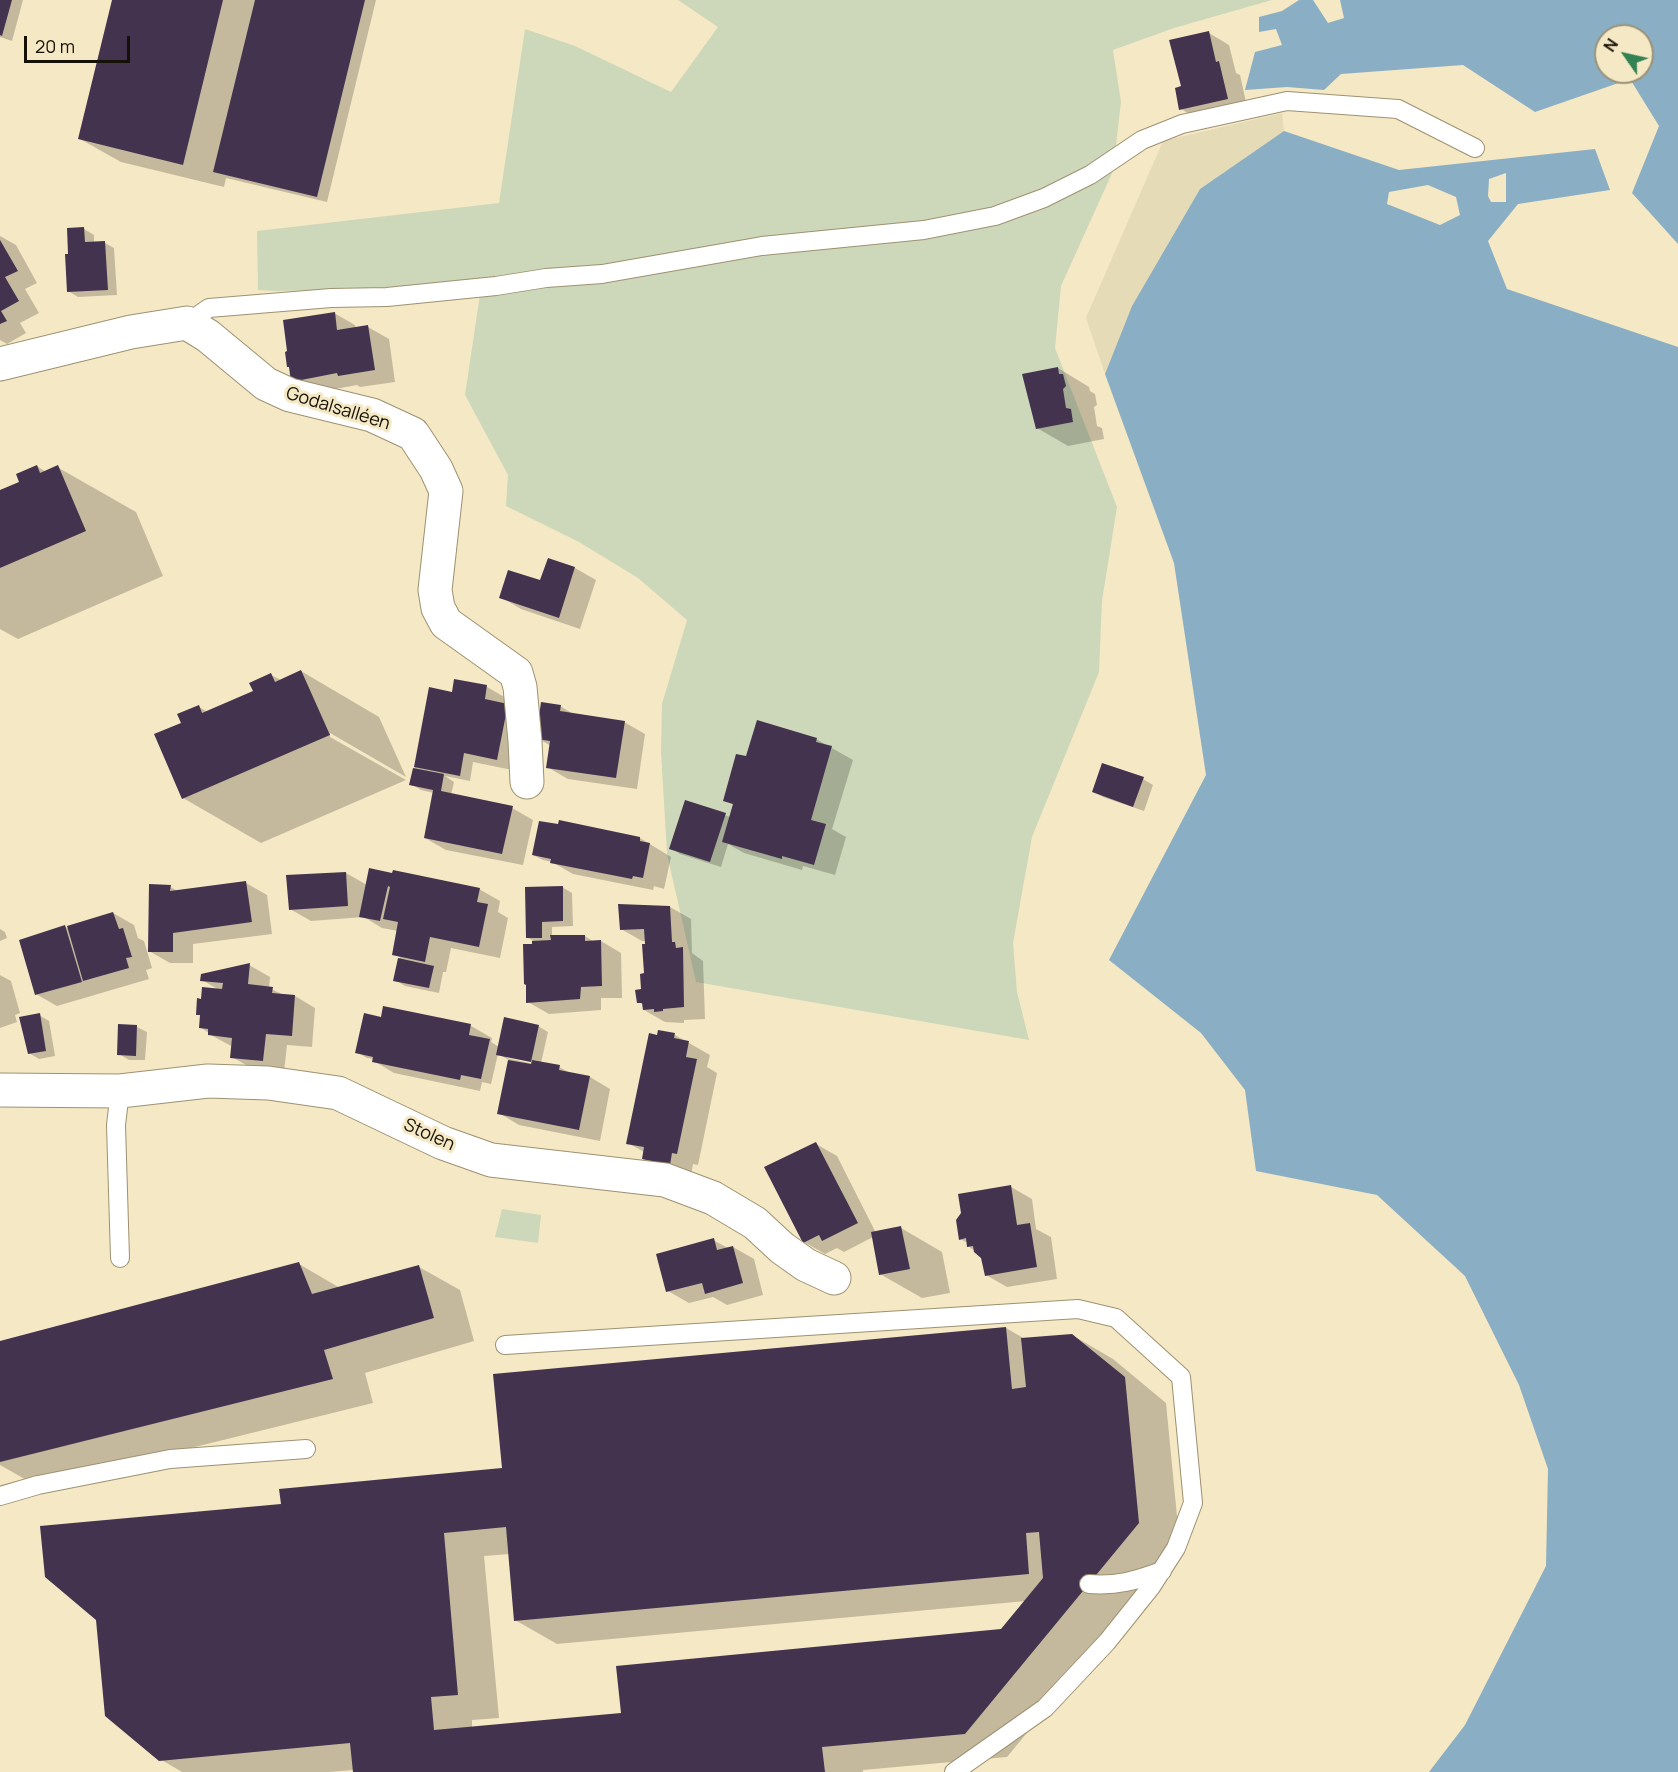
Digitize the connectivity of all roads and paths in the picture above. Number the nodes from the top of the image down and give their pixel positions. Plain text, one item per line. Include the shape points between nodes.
1 (1475, 148) dead end
2 (187, 322) junction
3 (0, 364) edge
4 (527, 782) dead end
5 (0, 1090) edge
6 (120, 1091) junction
7 (120, 1258) dead end
8 (834, 1278) dead end
9 (505, 1345) dead end
10 (306, 1449) dead end
11 (0, 1496) edge
12 (1162, 1571) junction
13 (1089, 1584) dead end
14 (954, 1772) edge

1 - 2 lane via 1398,109 1287,101 1182,124 1142,140 1090,175 1044,198 995,216 924,230 762,246 602,274 387,297 209,308
2 - 3 street
2 - 4 street, Godalsalléen via 266,384 290,395 372,415 413,434 446,491 435,590 438,608 446,623 516,673
5 - 6 street, Stolen
6 - 7 lane via 116,1125
6 - 8 street, Stolen via 208,1081 268,1083 338,1093 443,1143 491,1160 665,1180 713,1198 755,1223 806,1265
9 - 12 lane via 1078,1309 1116,1318 1181,1377 1193,1503 1176,1548
10 - 11 lane via 170,1459
12 - 13 lane via 1110,1585
12 - 14 lane via 1107,1642 1044,1708

